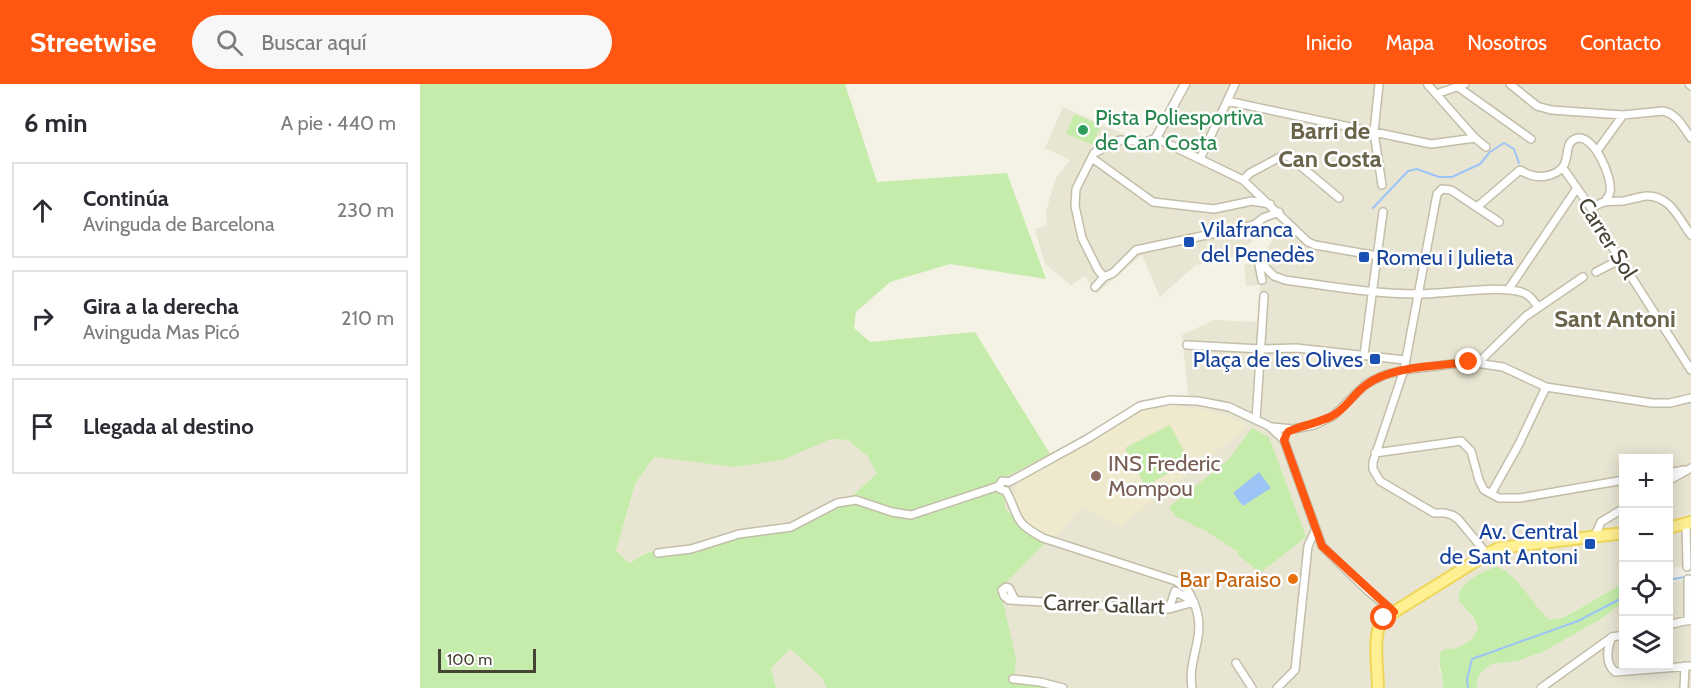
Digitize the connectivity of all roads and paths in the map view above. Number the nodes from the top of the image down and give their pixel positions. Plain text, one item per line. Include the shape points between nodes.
1 (1185, 84) edge
2 (1235, 84) edge
3 (1379, 84) edge
4 (1510, 84) edge
5 (1461, 85) edge
6 (1428, 86) dead end
7 (1436, 94) junction
8 (1227, 101) junction
9 (1623, 115) junction
10 (1374, 132) junction
11 (1156, 138) junction
12 (1474, 138) junction
13 (1691, 138) edge
14 (1531, 139) dead end
15 (1486, 147) dead end
16 (1597, 151) junction
17 (1092, 158) junction
18 (1200, 159) junction
19 (1563, 168) junction
20 (1243, 180) junction
21 (1382, 185) dead end
22 (1576, 188) junction
23 (1259, 194) junction
24 (1340, 198) dead end
25 (1606, 200) junction
26 (1251, 201) junction
27 (1270, 204) junction
28 (1477, 207) junction
29 (1591, 208) junction
30 (1279, 212) junction
31 (1383, 212) dead end
32 (1263, 218) junction
33 (1499, 222) dead end
34 (1691, 235) edge
35 (1378, 256) junction
36 (1621, 259) junction
37 (1596, 272) dead end
38 (1104, 277) junction
39 (1583, 277) dead end
40 (1262, 280) dead end
41 (1095, 287) dead end
42 (1508, 290) junction
43 (1373, 291) junction
44 (1418, 294) junction
45 (1264, 296) dead end
46 (1538, 307) junction
47 (1186, 345) dead end
48 (1261, 349) junction
49 (1364, 355) junction
50 (1385, 358) junction
51 (1405, 360) junction
52 (1479, 362) junction
53 (1404, 370) junction
54 (1691, 370) edge
55 (1393, 373) junction
56 (1546, 387) junction
57 (1691, 398) edge
58 (1256, 420) junction
59 (1269, 426) junction
60 (1293, 429) junction
61 (1284, 440) junction
62 (1375, 453) junction
63 (1690, 469) edge
64 (1673, 472) edge
65 (1673, 478) edge
66 (1619, 481) edge
67 (1009, 482) junction
68 (999, 486) junction
69 (1006, 491) junction
70 (1491, 494) junction
71 (1619, 511) edge
72 (1688, 523) edge
73 (1673, 527) edge
74 (1315, 531) junction
75 (1619, 533) edge
76 (1595, 536) junction
77 (1308, 546) junction
78 (1322, 546) junction
79 (658, 553) dead end
80 (1487, 554) junction
81 (1687, 567) dead end
82 (1688, 579) dead end
83 (1014, 600) dead end
84 (1194, 602) junction
85 (1169, 609) junction
86 (1394, 612) junction
87 (1689, 620) edge
88 (1673, 624) edge
89 (1619, 636) edge
90 (1612, 637) junction
91 (1236, 663) dead end
92 (1688, 666) edge
93 (1013, 679) dead end
94 (1063, 688) edge
95 (1192, 688) edge
96 (1252, 688) edge
97 (1277, 688) edge
98 (1378, 688) edge
99 (1541, 688) edge
100 (1684, 688) edge

1 - 11 street
2 - 8 street
3 - 10 street
4 - 9 street via 1537,106 1551,110
5 - 7 street
5 - 14 street
6 - 7 street
7 - 12 street
8 - 10 street
8 - 18 street
9 - 13 street via 1669,112
9 - 16 street
10 - 12 street via 1431,144
10 - 21 street
11 - 17 street via 1146,142 1120,140 1094,153
11 - 18 street
12 - 15 street
16 - 19 street via 1590,141 1575,139 1568,148
16 - 25 street via 1609,179
17 - 26 street via 1153,202 1214,209
17 - 38 street via 1076,189 1075,206 1082,238
18 - 20 street
19 - 22 street, Carrer Sol
19 - 28 street via 1555,175 1542,177 1520,170
20 - 23 street
20 - 24 street via 1284,156
22 - 29 street, Carrer Sol
22 - 42 street
23 - 26 street
23 - 27 street
25 - 29 street
25 - 34 street via 1661,198
26 - 27 street
27 - 30 street
27 - 32 street
28 - 33 street
28 - 44 street via 1451,190 1442,189 1435,201
29 - 36 street, Carrer Sol
30 - 32 street
30 - 35 street via 1304,239 1315,245
31 - 35 street
32 - 38 street via 1254,225 1136,250
35 - 43 street
36 - 37 street
36 - 54 street, Carrer Sol
38 - 41 street
39 - 46 street
40 - 43 street via 1258,260 1274,276 1285,280
42 - 44 street
42 - 46 street via 1531,297
43 - 44 street
43 - 49 street
44 - 51 street
45 - 48 street
46 - 52 street
47 - 48 street
48 - 49 street via 1296,348
48 - 58 street
49 - 50 street
50 - 51 street
50 - 55 street
51 - 53 street
52 - 53 street
52 - 56 street via 1503,367
53 - 55 street
53 - 62 street
55 - 60 street via 1366,384 1333,416
56 - 57 street via 1652,403
56 - 70 street
58 - 59 street
58 - 67 street via 1229,407 1198,401 1151,403
59 - 60 street
59 - 61 street
60 - 61 street
61 - 74 street
62 - 70 street via 1461,441 1471,451 1484,490
62 - 80 street via 1373,469 1380,481 1434,513 1458,519
63 - 64 street
63 - 65 street
66 - 70 street via 1520,498
67 - 68 street via 1002,481
67 - 69 street
68 - 69 street
68 - 79 street via 911,515 856,500 837,503 791,527 739,534 691,549
69 - 84 street via 1017,519 1027,529 1043,538 1176,581 1187,588
71 - 76 street via 1601,522
72 - 73 main road
72 - 81 street
74 - 77 street
74 - 78 street
75 - 76 main road
76 - 80 main road via 1504,547
77 - 78 street
77 - 97 street via 1295,670
78 - 86 street
80 - 86 main road
82 - 87 street
83 - 85 street, Carrer Gallart
84 - 85 street, Carrer Gallart
84 - 85 street via 1174,591
84 - 95 street via 1200,631 1190,677
86 - 98 main road via 1384,618 1376,639
87 - 88 street
89 - 90 street
90 - 92 street via 1607,649 1610,668 1615,672
90 - 99 street
91 - 96 street
92 - 100 street
93 - 94 street

